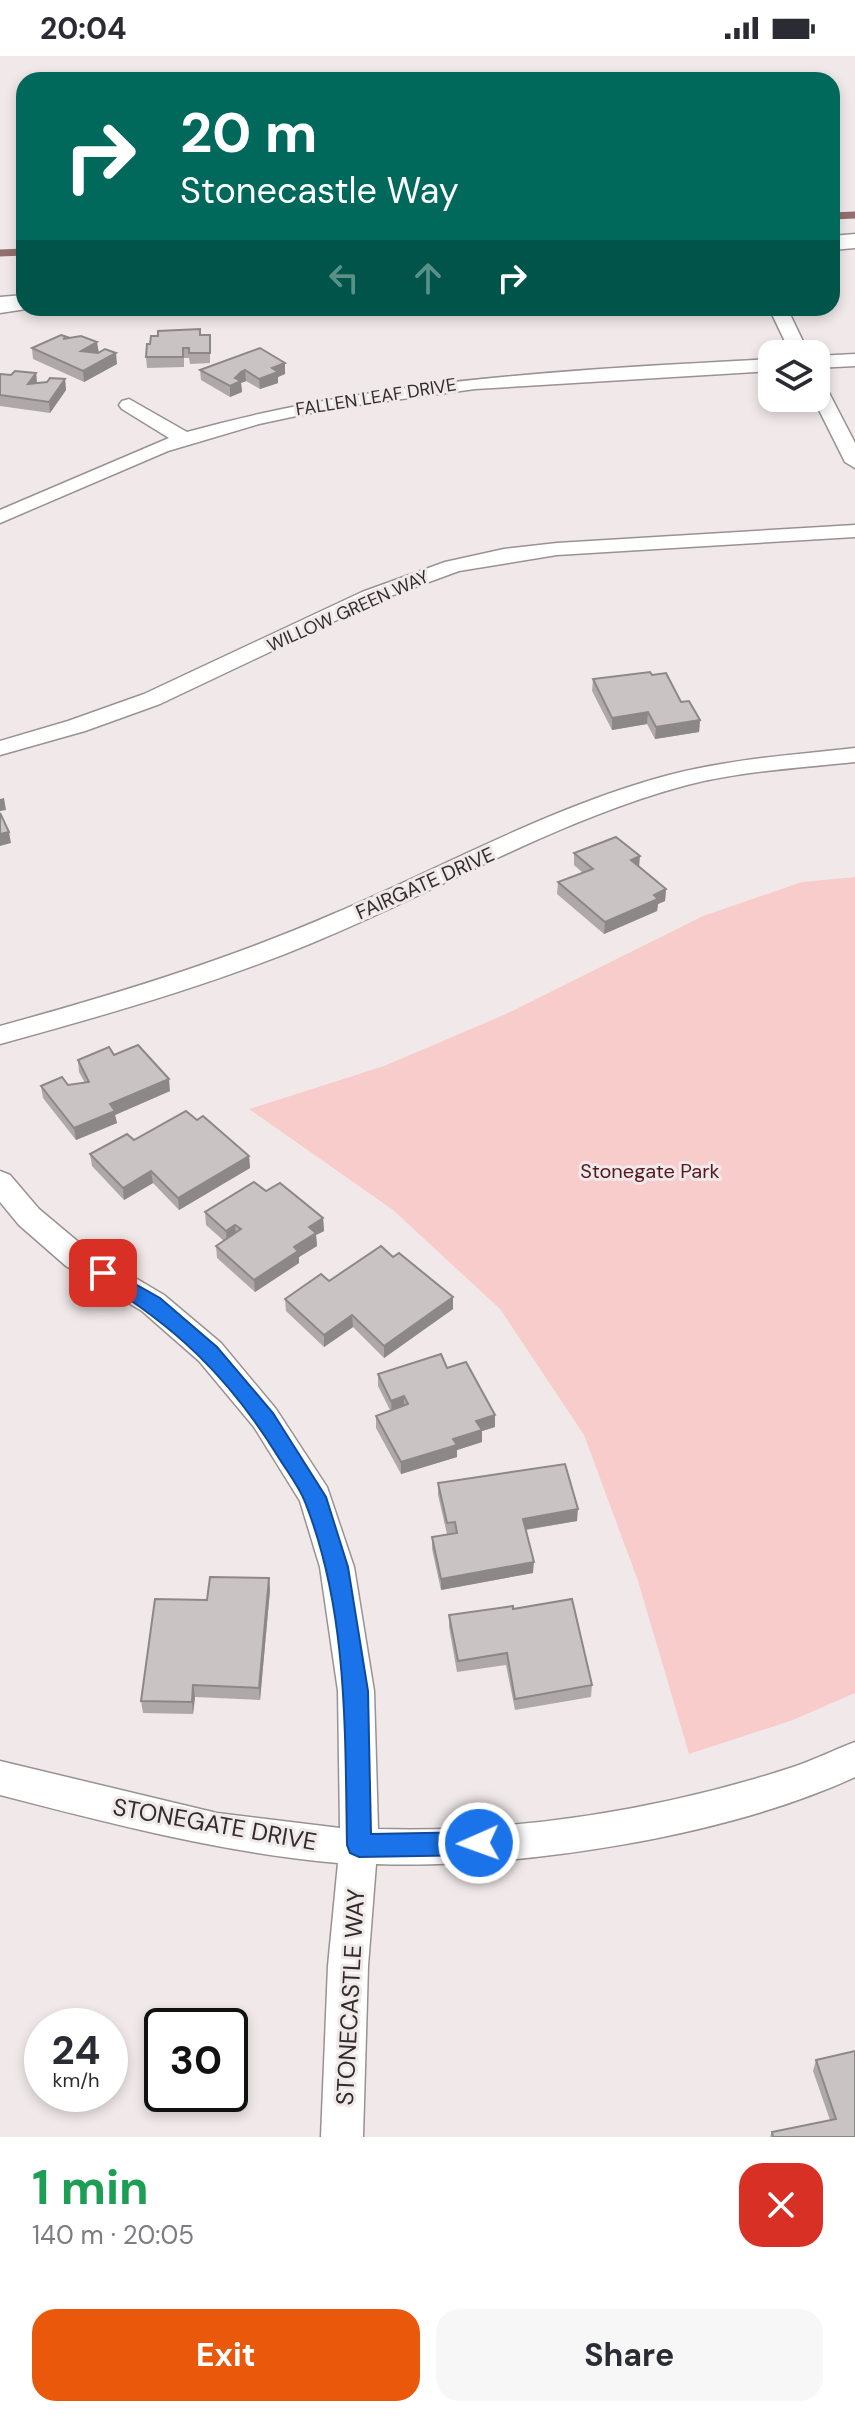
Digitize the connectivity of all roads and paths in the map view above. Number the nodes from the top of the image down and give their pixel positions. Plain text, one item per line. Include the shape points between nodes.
1 (782, 316) edge
2 (793, 340) edge
3 (855, 360) edge
4 (830, 361) edge
5 (758, 366) edge
6 (129, 405) dead end
7 (830, 412) edge
8 (185, 439) junction
9 (855, 462) edge
10 (0, 517) edge
11 (855, 531) edge
12 (0, 748) edge
13 (855, 755) edge
14 (0, 1035) edge
15 (0, 1182) edge
16 (852, 1766) edge
17 (0, 1778) edge
18 (359, 1845) junction
19 (342, 2137) edge

1 - 2 street
3 - 4 street
5 - 8 street, FALLEN LEAF DRIVE via 429,386 278,413
6 - 8 street
7 - 9 street
8 - 10 street, FALLEN LEAF DRIVE
11 - 12 street, WILLOW GREEN WAY via 562,550 476,561 378,594 138,704
13 - 14 street, FAIRGATE DRIVE via 679,780 603,803 229,967
15 - 18 street, STONECASTLE WAY via 29,1217 77,1258 153,1303 210,1352 265,1418 315,1497 337,1567 356,1691
16 - 18 street, STONEGATE DRIVE via 758,1796 624,1826 479,1843
17 - 18 street, STONEGATE DRIVE via 152,1818 287,1841
18 - 19 street, STONECASTLE WAY

